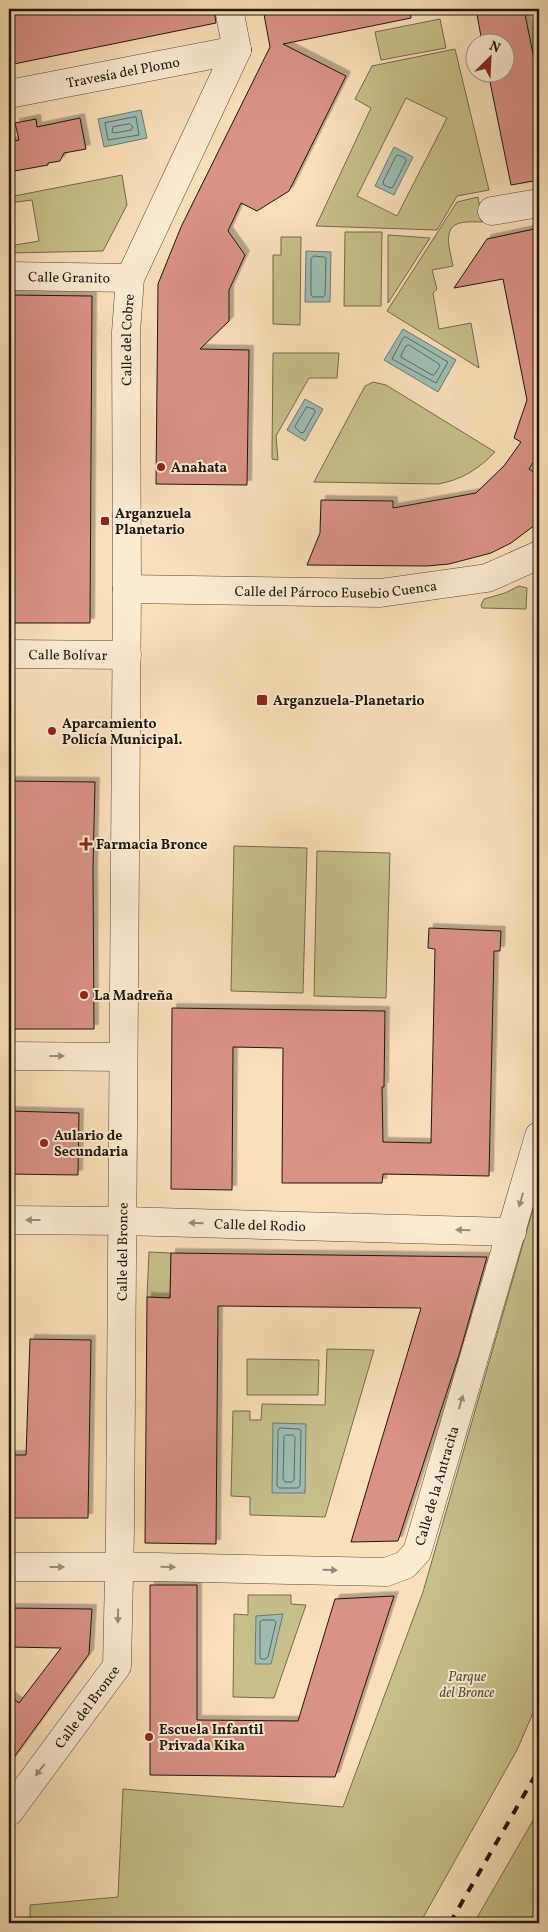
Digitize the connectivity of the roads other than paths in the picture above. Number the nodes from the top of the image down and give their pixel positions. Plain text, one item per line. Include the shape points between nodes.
1 (229, 9) edge
2 (237, 50) junction
3 (9, 94) edge
4 (539, 203) edge
5 (492, 211) dead end
6 (9, 276) edge
7 (130, 278) junction
8 (539, 556) edge
9 (128, 590) junction
10 (9, 654) edge
11 (127, 655) junction
12 (9, 1056) edge
13 (122, 1057) junction
14 (539, 1136) edge
15 (9, 1220) edge
16 (122, 1220) junction
17 (512, 1232) junction
18 (9, 1567) edge
19 (119, 1567) junction
20 (9, 1812) edge

1 - 2 street
2 - 3 street, Travesía del Plomo
2 - 7 street, Calle del Cobre
4 - 5 street
6 - 7 street, Calle Granito
7 - 9 street, Calle del Cobre via 126,332
8 - 9 street, Calle del Párroco Eusebio Cuenca via 487,578 380,593
9 - 11 street, Calle del Cobre
10 - 11 street, Calle Bolívar
11 - 13 street, Calle del Bronce
12 -> 13 street
13 - 16 street, Calle del Bronce
14 -> 17 street, Calle de la Antracita
16 -> 15 street, Calle del Rodio
17 -> 16 street, Calle del Rodio
16 - 19 street, Calle del Bronce
19 -> 17 street, Calle de la Antracita via 386,1572 405,1565 417,1552
18 -> 19 street, Calle de la Antracita
19 -> 20 street, Calle del Bronce via 117,1666

